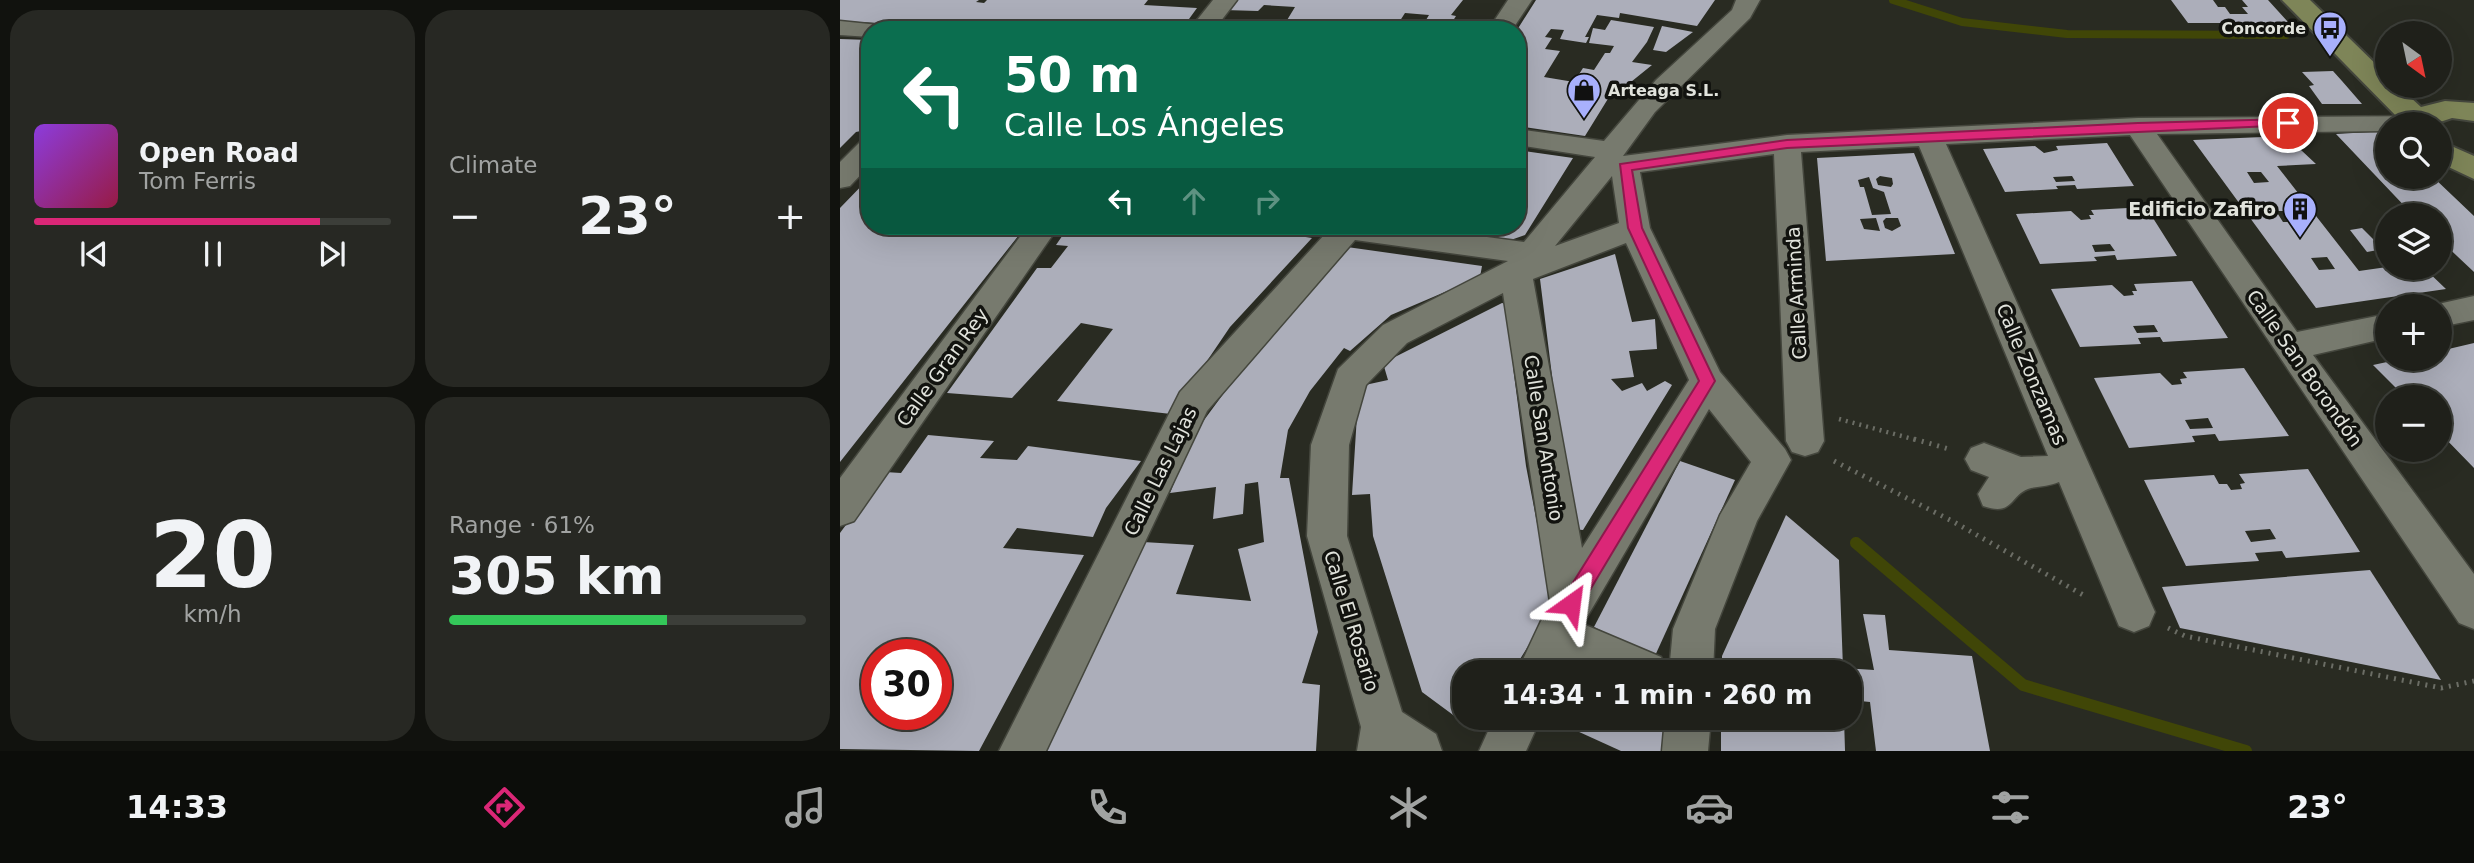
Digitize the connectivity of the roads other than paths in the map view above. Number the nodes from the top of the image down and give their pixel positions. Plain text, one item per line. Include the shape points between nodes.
1 (1225, 0) edge
2 (1520, 0) edge
3 (1748, 0) edge
4 (2295, 0) edge
5 (2326, 0) edge
6 (1208, 21) edge
7 (1506, 21) edge
8 (840, 28) edge
9 (861, 29) edge
10 (2375, 48) edge
11 (2438, 98) edge
12 (2462, 110) edge
13 (2408, 112) edge
14 (2439, 112) edge
15 (2375, 123) edge
16 (2138, 126) junction
17 (1929, 136) junction
18 (1526, 139) edge
19 (1787, 144) junction
20 (861, 157) edge
21 (2452, 158) edge
22 (1612, 162) junction
23 (2473, 169) edge
24 (840, 178) edge
25 (1635, 228) junction
26 (1038, 235) edge
27 (1336, 235) edge
28 (1382, 235) edge
29 (1524, 264) junction
30 (2474, 308) edge
31 (2452, 313) edge
32 (2375, 329) edge
33 (2289, 347) junction
34 (1707, 381) junction
35 (1804, 428) road end
36 (1984, 459) road end
37 (2021, 480) dead end
38 (840, 509) edge
39 (2474, 609) edge
40 (2134, 612) dead end
41 (1556, 637) edge
42 (1614, 660) edge
43 (1692, 660) edge
44 (1512, 730) edge
45 (1687, 730) edge
46 (1395, 743) edge
47 (1022, 751) edge
48 (1502, 751) edge
49 (1685, 751) edge

1 - 6 street
2 - 7 street
3 - 22 street, Calle El Rosario via 1742,13 1660,92
4 - 13 main road
5 - 10 main road
8 - 9 street
11 - 12 main road
12 - 14 main road
15 - 16 street
16 - 17 street
16 - 33 street, Calle San Borondón
17 - 19 street
17 - 40 street, Calle Zonzamas
18 - 22 street
19 - 22 street
19 - 35 street, Calle Arminda
20 - 24 street
21 - 23 main road
22 - 25 street
22 - 29 street, Calle El Rosario
25 - 29 street
25 - 34 street
26 - 38 street, Calle Gran Rey
27 - 47 street, Calle Las Lajas via 1193,402
28 - 29 street
29 - 41 street, Calle San Antonio
29 - 46 street, Calle El Rosario via 1395,334 1350,379 1329,445 1327,537
30 - 31 street
32 - 33 street
33 - 39 street, Calle San Borondón
34 - 41 street
34 - 43 street via 1772,460 1740,514 1694,629
36 - 37 street
41 - 42 street
44 - 48 street
45 - 49 street

